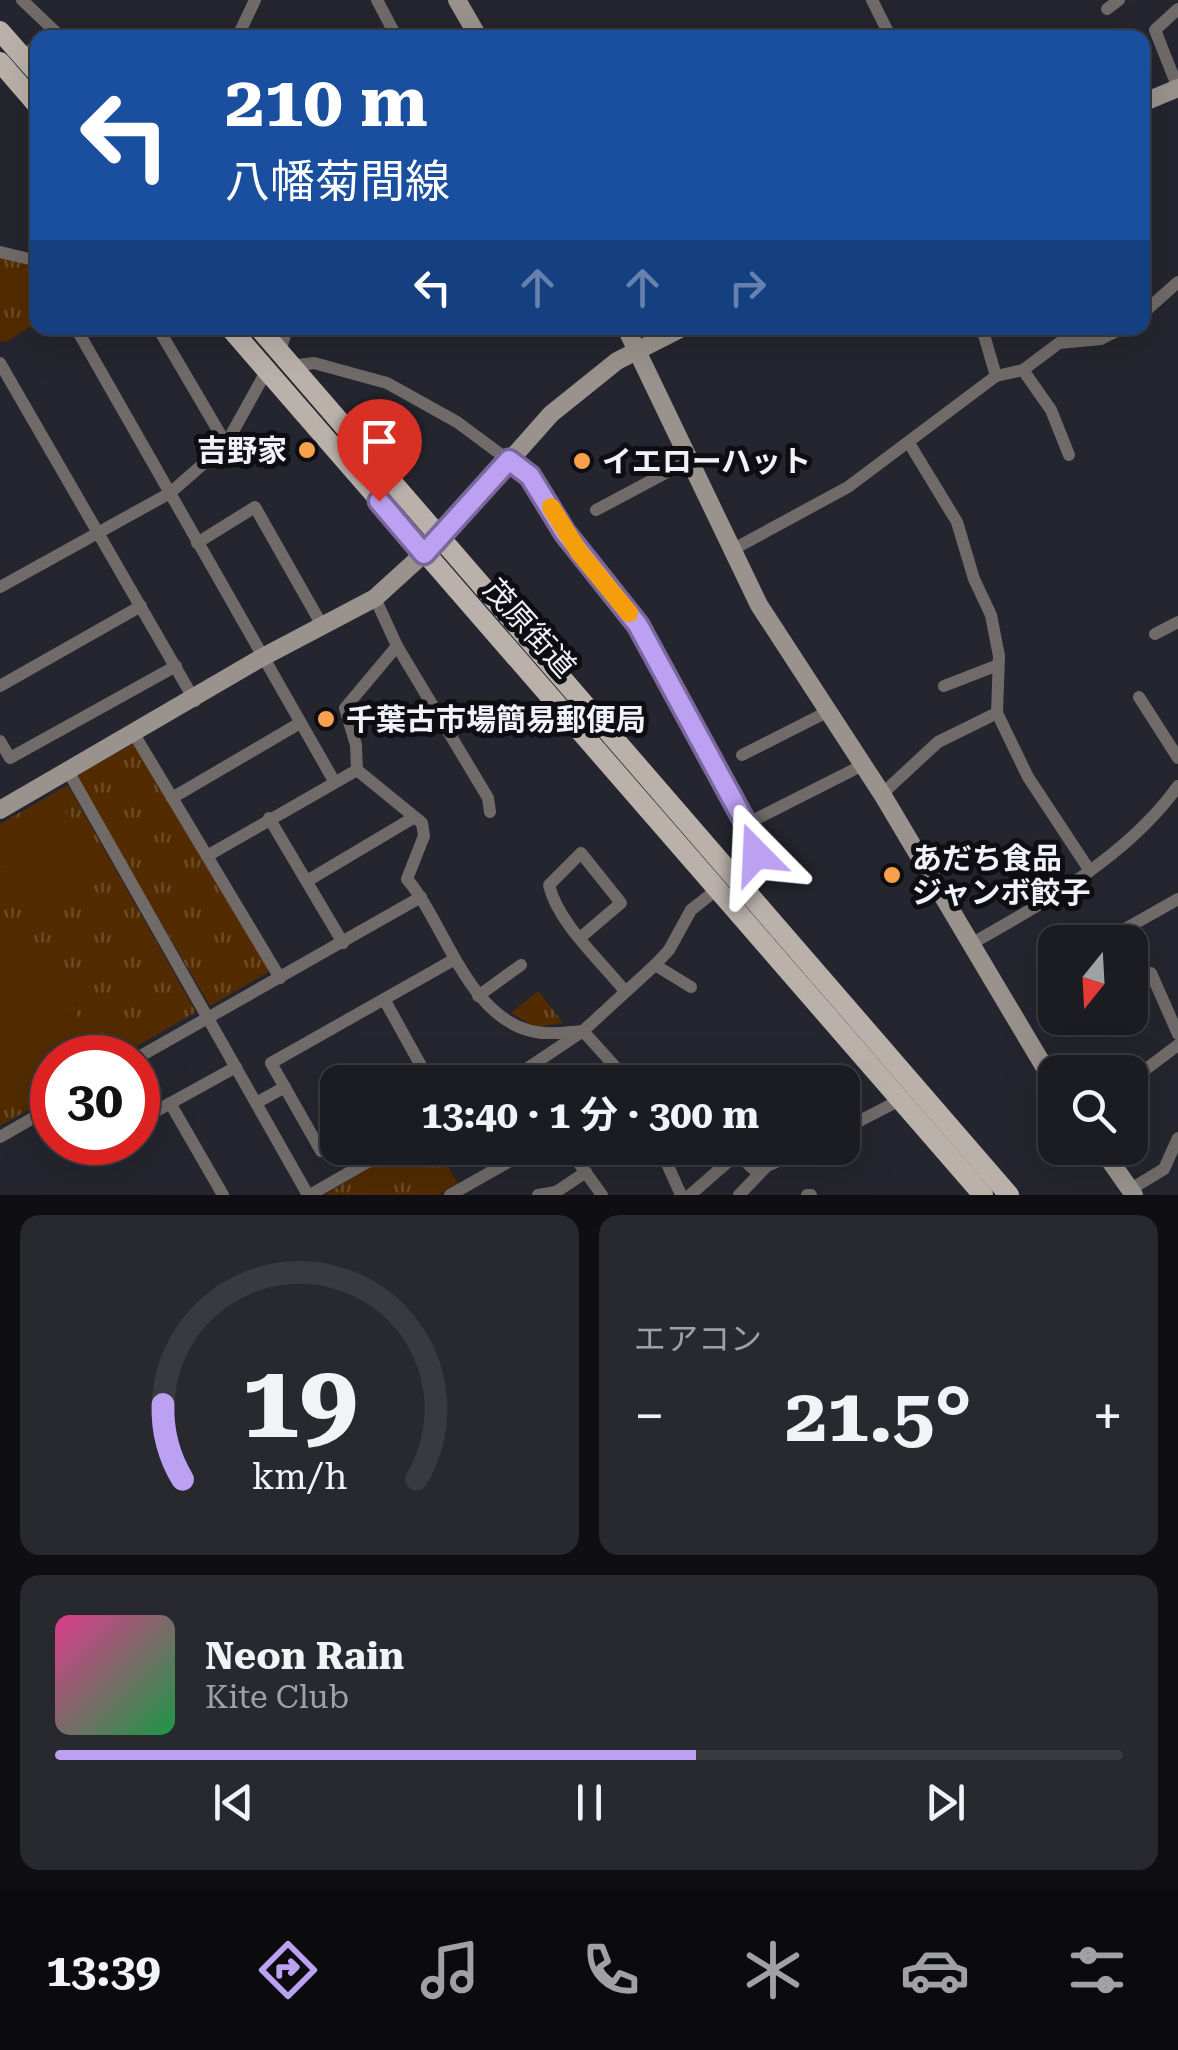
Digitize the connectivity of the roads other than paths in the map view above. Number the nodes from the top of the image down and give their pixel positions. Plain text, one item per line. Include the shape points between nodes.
1 (22, 0) edge
2 (255, 0) edge
3 (376, 0) edge
4 (457, 0) edge
5 (872, 0) edge
6 (1119, 0) edge
7 (1107, 8) dead end
8 (1178, 9) edge
9 (48, 30) edge
10 (241, 30) edge
11 (393, 30) edge
12 (474, 30) edge
13 (887, 30) edge
14 (0, 31) edge
15 (30, 56) edge
16 (0, 62) edge
17 (1178, 88) edge
18 (30, 97) edge
19 (1150, 100) edge
20 (0, 252) edge
21 (30, 259) edge
22 (1178, 282) edge
23 (1150, 307) edge
24 (80, 335) edge
25 (162, 335) edge
26 (236, 335) edge
27 (264, 335) edge
28 (287, 335) edge
29 (631, 335) edge
30 (666, 335) edge
31 (984, 335) edge
32 (1109, 335) edge
33 (639, 347) junction
34 (286, 359) junction
35 (0, 363) edge
36 (266, 370) junction
37 (1023, 370) junction
38 (996, 376) junction
39 (909, 443) junction
40 (226, 444) junction
41 (1069, 454) dead end
42 (509, 460) junction
43 (690, 460) junction
44 (170, 492) junction
45 (596, 510) dead end
46 (97, 531) junction
47 (442, 537) junction
48 (197, 542) junction
49 (730, 551) junction
50 (424, 554) junction
51 (0, 587) edge
52 (375, 598) junction
53 (141, 606) junction
54 (1178, 622) edge
55 (323, 627) junction
56 (1155, 634) dead end
57 (397, 646) junction
58 (262, 658) junction
59 (998, 665) junction
60 (176, 666) junction
61 (0, 686) edge
62 (944, 686) dead end
63 (1139, 697) dead end
64 (196, 700) junction
65 (827, 712) junction
66 (997, 714) junction
67 (300, 723) junction
68 (134, 734) junction
69 (0, 741) edge
70 (742, 755) dead end
71 (1178, 758) edge
72 (864, 765) junction
73 (357, 770) junction
74 (68, 772) junction
75 (334, 781) junction
76 (1178, 786) edge
77 (882, 794) junction
78 (172, 798) junction
79 (0, 810) edge
80 (490, 812) dead end
81 (269, 818) junction
82 (412, 818) junction
83 (746, 824) junction
84 (207, 856) junction
85 (1088, 868) junction
86 (725, 880) junction
87 (306, 882) junction
88 (422, 897) junction
89 (1178, 899) edge
90 (1132, 925) edge
91 (581, 937) junction
92 (343, 944) junction
93 (971, 944) junction
94 (455, 959) junction
95 (521, 965) dead end
96 (655, 965) junction
97 (1151, 973) dead end
98 (280, 978) junction
99 (691, 987) dead end
100 (624, 990) junction
101 (478, 996) junction
102 (384, 999) junction
103 (207, 1017) junction
104 (583, 1031) junction
105 (1178, 1034) edge
106 (160, 1045) edge
107 (1178, 1045) edge
108 (1038, 1056) edge
109 (421, 1065) edge
110 (532, 1065) edge
111 (614, 1065) edge
112 (1148, 1067) edge
113 (236, 1068) junction
114 (285, 1087) junction
115 (902, 1099) junction
116 (170, 1103) junction
117 (256, 1103) junction
118 (160, 1109) edge
119 (30, 1119) edge
120 (860, 1121) edge
121 (0, 1137) edge
122 (1178, 1138) edge
123 (320, 1148) edge
124 (362, 1165) edge
125 (503, 1165) edge
126 (581, 1165) edge
127 (668, 1165) edge
128 (776, 1165) edge
129 (1113, 1165) edge
130 (586, 1172) junction
131 (759, 1174) junction
132 (1133, 1192) edge
133 (557, 1193) edge
134 (223, 1195) edge
135 (309, 1195) edge
136 (450, 1195) edge
137 (538, 1195) edge
138 (602, 1195) edge
139 (681, 1195) edge
140 (690, 1195) edge
141 (739, 1195) edge
142 (983, 1195) edge
143 (1009, 1195) edge

1 - 9 street
2 - 10 street
3 - 11 street
4 - 12 street
5 - 13 street
6 - 7 street
8 - 17 street via 1155,30
14 - 15 main road
16 - 18 main road
17 - 19 street
20 - 21 street
22 - 23 street
24 - 44 street
25 - 40 street
26 - 36 main road, 茂原街道
27 - 34 main road, 茂原街道
28 - 34 street
29 - 33 street
30 - 33 street
31 - 38 street
32 - 37 street via 1059,343
33 - 42 street via 551,414
33 - 43 street
34 - 42 street via 387,383
34 - 47 main road, 茂原街道
35 - 46 street
36 - 40 street
36 - 50 main road, 茂原街道
37 - 38 street
37 - 41 street via 1052,410
38 - 39 street
39 - 49 street via 848,487
39 - 59 street via 957,522 991,615
40 - 44 street
42 - 47 street
42 - 83 street via 530,476 565,533 638,625
43 - 45 street
43 - 49 street
44 - 46 street
44 - 48 street
46 - 51 street
46 - 53 street
47 - 50 street
47 - 86 main road, 茂原街道
48 - 55 street via 256,506
48 - 58 street
49 - 65 street
50 - 52 street
50 - 86 main road, 茂原街道
52 - 55 street
52 - 57 street
53 - 60 street
53 - 61 street
54 - 56 street
55 - 58 street
57 - 73 street via 345,708
57 - 80 street via 488,798
58 - 64 street
58 - 67 street
59 - 62 street
59 - 66 street
60 - 64 street
60 - 69 street via 10,758
63 - 71 street
64 - 68 street
65 - 70 street
65 - 72 street
66 - 77 street via 938,742
66 - 85 street via 1028,777
67 - 75 street
67 - 78 street
68 - 74 street
68 - 78 street
72 - 77 street
72 - 83 street
73 - 75 street
73 - 82 street
74 - 79 street
74 - 103 street
75 - 81 street
76 - 85 street via 1135,838
77 - 93 street
78 - 84 street
81 - 84 street
81 - 87 street
82 - 87 street
82 - 88 street via 422,823 424,836 407,880
83 - 86 street via 756,854
84 - 98 street
85 - 93 street via 1067,888
86 - 96 street via 690,910
86 - 115 main road, 茂原街道
86 - 143 main road, 茂原街道
87 - 92 street
88 - 92 street
88 - 94 street
89 - 90 street
91 - 91 street via 553,902 549,885 581,853 621,903
91 - 100 street
92 - 98 street
93 - 108 street
94 - 101 street
94 - 102 street
95 - 101 street
96 - 99 street
96 - 100 street
97 - 105 street
98 - 103 street
100 - 104 street
101 - 104 street via 527,1030
102 - 109 street
102 - 114 street via 271,1063
103 - 106 street
103 - 113 street
104 - 110 street
104 - 111 street
107 - 112 street
113 - 116 street
113 - 117 street
114 - 117 street
114 - 123 street
115 - 120 street
115 - 142 main road, 茂原街道
116 - 118 street
116 - 134 street
117 - 135 street
119 - 121 street
122 - 132 street via 1164,1169
124 - 135 street
125 - 136 street
126 - 130 street
127 - 139 street
128 - 131 street
129 - 132 street
130 - 133 street
130 - 138 street
131 - 140 street via 737,1154
131 - 141 street
133 - 137 street

